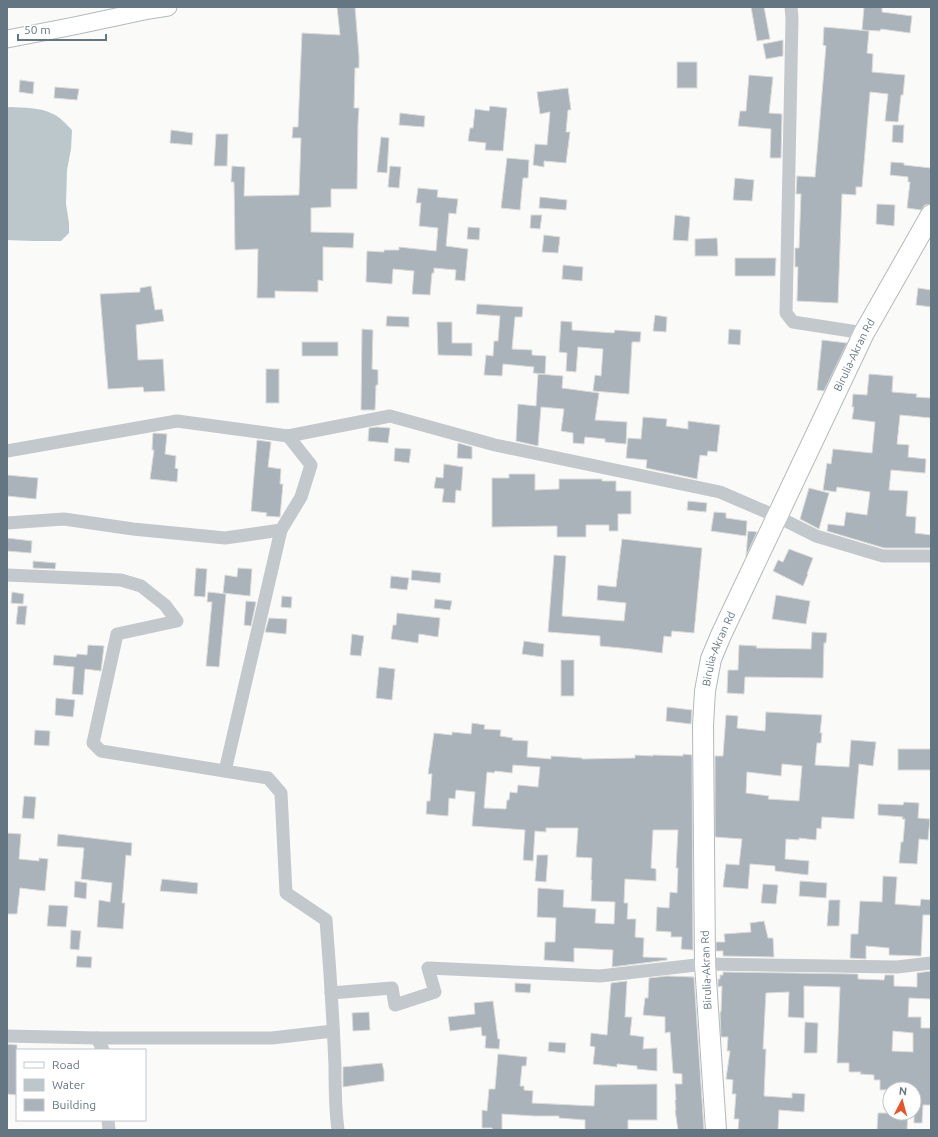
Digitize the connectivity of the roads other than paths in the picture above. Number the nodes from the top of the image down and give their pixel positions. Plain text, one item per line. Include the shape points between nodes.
1 (168, 7) edge
2 (791, 7) edge
3 (149, 8) edge
4 (7, 39) edge
5 (931, 215) edge
6 (864, 333) junction
7 (288, 436) junction
8 (7, 451) edge
9 (778, 517) junction
10 (7, 523) edge
11 (281, 530) junction
12 (931, 556) edge
13 (7, 575) edge
14 (225, 771) junction
15 (931, 963) edge
16 (705, 964) junction
17 (331, 993) junction
18 (333, 1031) junction
19 (7, 1036) edge
20 (100, 1044) edge
21 (338, 1130) edge
22 (716, 1130) edge

1 - 3 main road
2 - 6 street via 786,314 793,322
3 - 4 main road
5 - 6 highway, Birulia-Akran Rd
6 - 9 highway, Birulia-Akran Rd
7 - 8 street via 177,421
7 - 9 street via 390,416 495,445 720,492
7 - 11 street via 311,465 301,497
9 - 12 street via 816,536 883,556
9 - 16 highway, Birulia-Akran Rd via 716,647 705,691
10 - 11 street via 64,519 225,538
11 - 14 street
13 - 14 street via 121,580 141,586 165,605 177,621 117,634 93,743 101,752
14 - 17 street via 268,778 281,793 286,893 326,920
15 - 16 street via 897,967
16 - 17 street via 600,976 428,968 435,992 395,1005 392,988
16 - 22 highway, Birulia-Akran Rd
17 - 18 street
18 - 20 street via 272,1038
18 - 21 street
19 - 20 street

